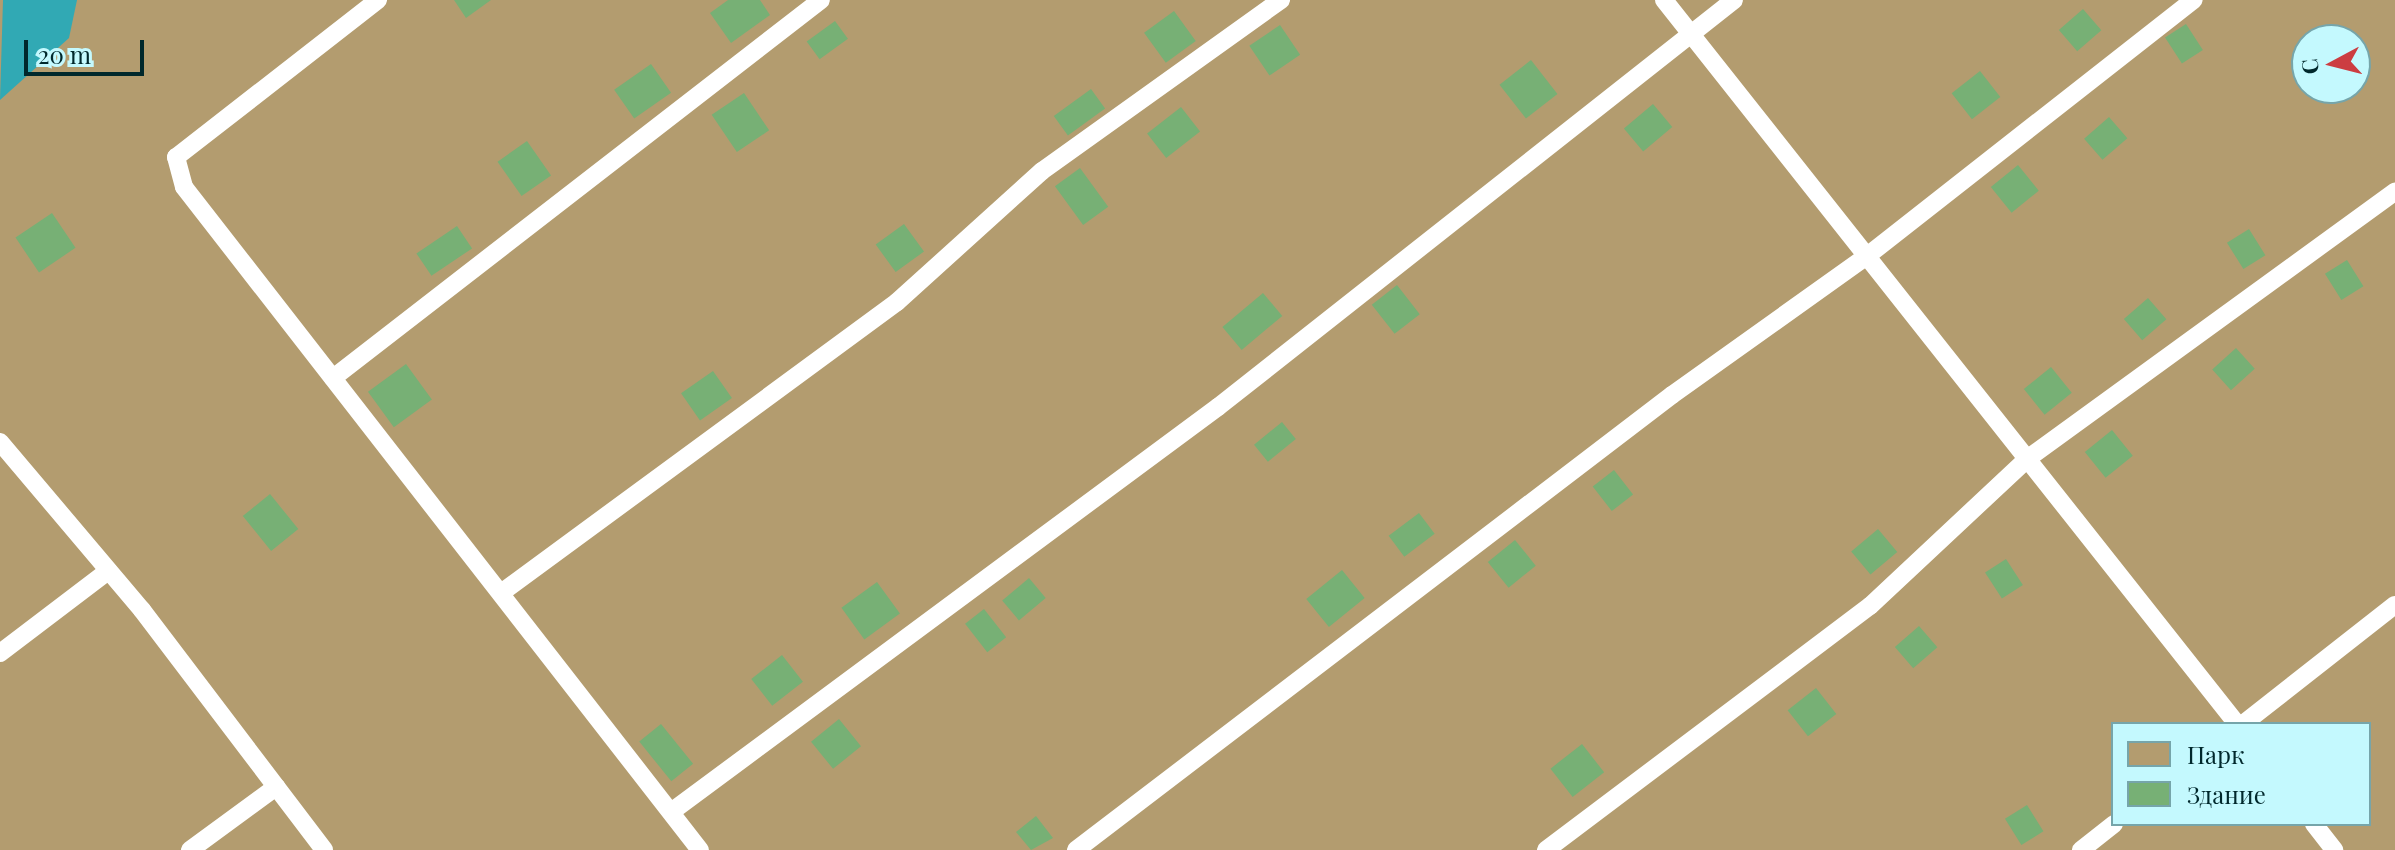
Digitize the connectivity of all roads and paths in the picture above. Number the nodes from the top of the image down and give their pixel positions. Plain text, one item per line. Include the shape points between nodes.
1 (378, 0) edge
2 (821, 0) edge
3 (1281, 0) edge
4 (1664, 0) edge
5 (1734, 0) edge
6 (2193, 0) edge
7 (1691, 34) junction
8 (2395, 192) edge
9 (1867, 256) junction
10 (333, 378) junction
11 (0, 442) edge
12 (2027, 459) junction
13 (108, 571) junction
14 (501, 593) junction
15 (2395, 605) edge
16 (0, 653) edge
17 (2238, 722) edge
18 (2243, 722) edge
19 (276, 787) junction
20 (671, 812) junction
21 (2111, 826) edge
22 (2316, 826) edge
23 (190, 850) edge
24 (324, 850) edge
25 (700, 850) edge
26 (1076, 850) edge
27 (1546, 850) edge
28 (2081, 850) edge
29 (2334, 850) edge

1 - 10 lane via 176,157 184,187
2 - 10 lane
3 - 14 lane via 1042,171 897,302
4 - 7 lane
5 - 7 lane
6 - 9 lane
7 - 9 lane
7 - 20 lane via 1218,407
8 - 12 lane
9 - 12 lane
9 - 26 lane via 1672,395
10 - 14 lane
11 - 13 lane
12 - 17 lane
12 - 27 lane via 1870,606
13 - 16 lane
13 - 19 lane
14 - 20 lane
15 - 18 lane
19 - 23 lane
19 - 24 lane
20 - 25 lane
21 - 28 lane
22 - 29 lane

